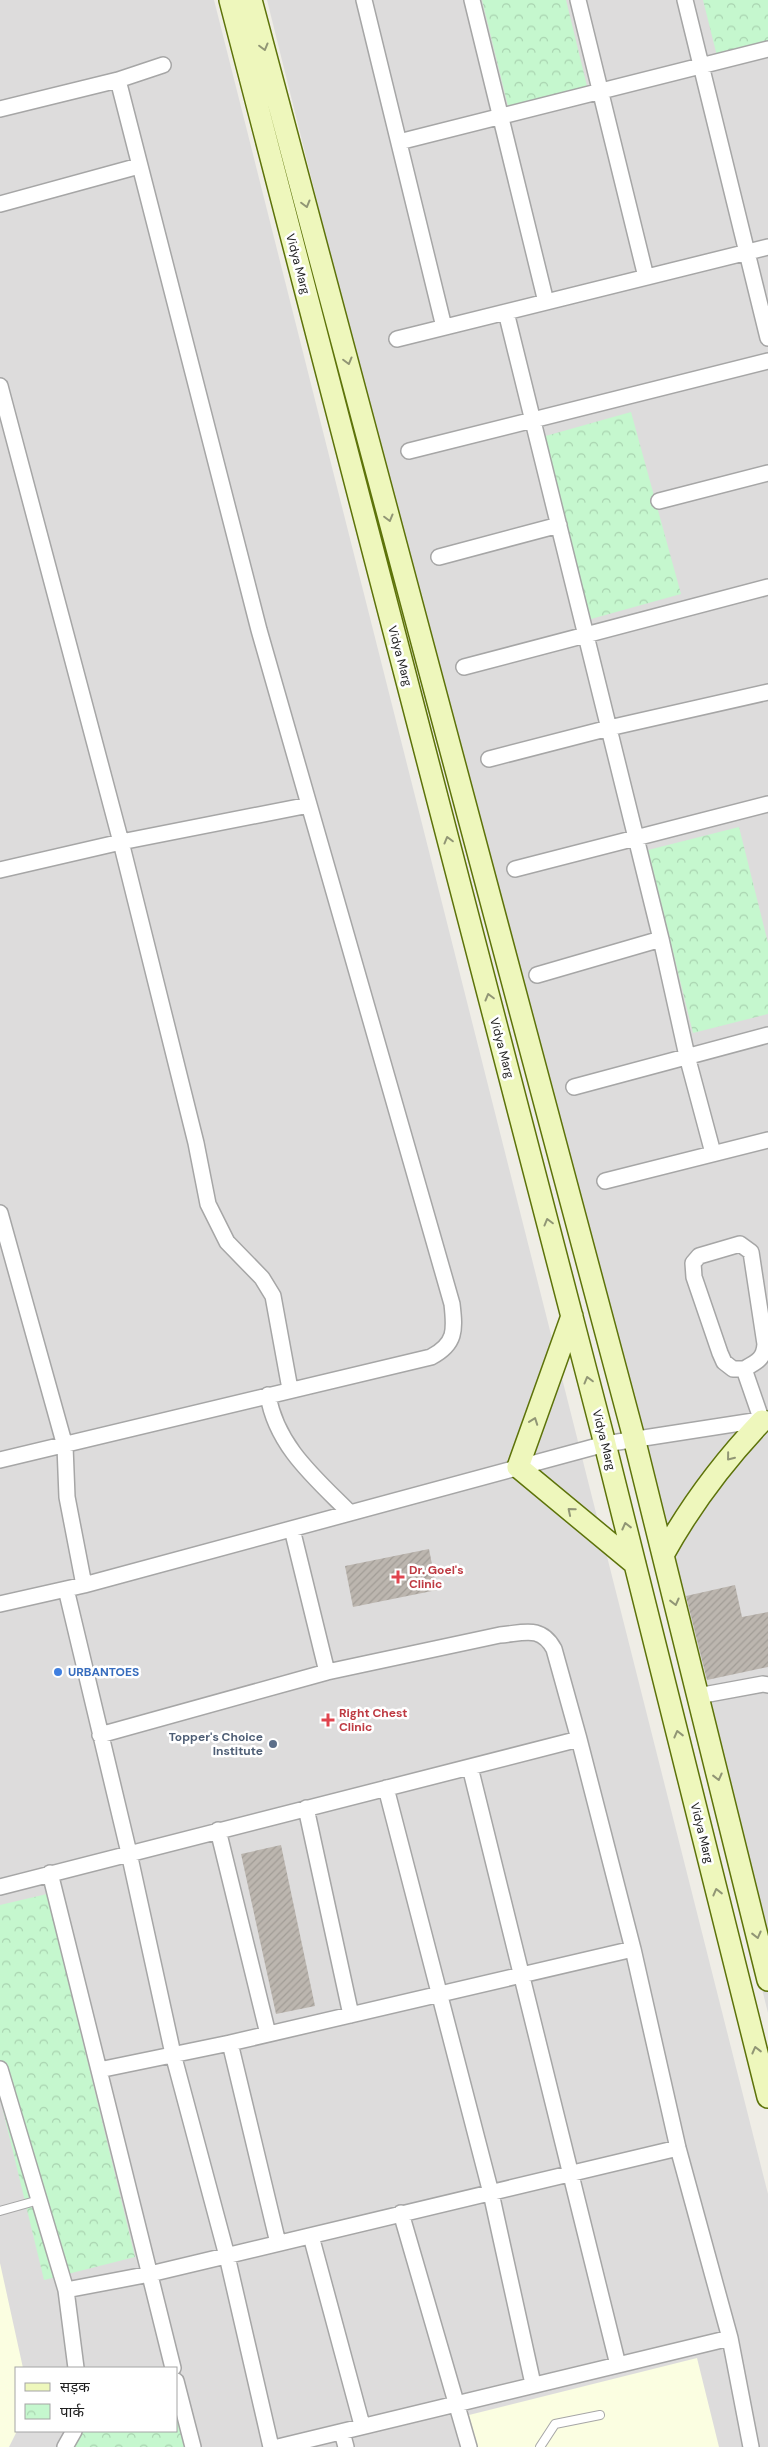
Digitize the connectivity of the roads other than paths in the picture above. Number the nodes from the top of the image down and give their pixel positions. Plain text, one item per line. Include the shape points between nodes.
1 (230, 0) edge
2 (251, 0) edge
3 (364, 0) edge
4 (472, 0) edge
5 (578, 0) edge
6 (685, 0) edge
7 (768, 49) edge
8 (163, 65) dead end
9 (701, 66) junction
10 (118, 80) junction
11 (601, 92) junction
12 (0, 110) edge
13 (500, 116) junction
14 (399, 142) junction
15 (139, 166) junction
16 (0, 204) edge
17 (768, 247) edge
18 (747, 252) junction
19 (646, 277) junction
20 (546, 302) junction
21 (506, 312) junction
22 (444, 327) junction
23 (768, 338) edge
24 (397, 339) dead end
25 (768, 361) edge
26 (0, 386) edge
27 (533, 419) junction
28 (409, 451) dead end
29 (768, 473) edge
30 (659, 501) dead end
31 (559, 525) junction
32 (439, 557) dead end
33 (768, 587) edge
34 (586, 634) junction
35 (464, 667) dead end
36 (768, 692) edge
37 (609, 728) junction
38 (489, 760) dead end
39 (768, 804) edge
40 (309, 805) junction
41 (636, 837) junction
42 (121, 842) junction
43 (514, 869) dead end
44 (0, 870) edge
45 (661, 940) junction
46 (536, 975) dead end
47 (768, 1035) edge
48 (687, 1056) junction
49 (574, 1087) dead end
50 (768, 1140) edge
51 (713, 1152) junction
52 (604, 1180) dead end
53 (0, 1213) edge
54 (572, 1316) junction
55 (744, 1369) junction
56 (290, 1389) junction
57 (268, 1395) junction
58 (765, 1420) edge
59 (634, 1438) junction
60 (605, 1444) junction
61 (65, 1446) junction
62 (0, 1460) edge
63 (518, 1467) junction
64 (348, 1511) junction
65 (292, 1529) junction
66 (663, 1555) junction
67 (635, 1564) junction
68 (84, 1585) junction
69 (66, 1589) junction
70 (0, 1604) edge
71 (327, 1672) junction
72 (768, 1685) edge
73 (698, 1696) junction
74 (100, 1735) junction
75 (579, 1739) junction
76 (470, 1766) junction
77 (386, 1788) junction
78 (306, 1808) junction
79 (218, 1830) junction
80 (129, 1853) junction
81 (50, 1873) junction
82 (0, 1886) edge
83 (633, 1950) junction
84 (522, 1974) junction
85 (768, 1980) edge
86 (438, 1994) junction
87 (351, 2015) junction
88 (268, 2034) junction
89 (230, 2043) junction
90 (173, 2054) junction
91 (0, 2069) edge
92 (99, 2070) junction
93 (768, 2097) edge
94 (678, 2148) junction
95 (570, 2172) junction
96 (491, 2193) junction
97 (39, 2200) junction
98 (0, 2211) edge
99 (401, 2213) junction
100 (311, 2236) junction
101 (278, 2243) junction
102 (227, 2256) junction
103 (150, 2274) junction
104 (66, 2290) junction
105 (730, 2338) junction
106 (618, 2365) junction
107 (76, 2367) edge
108 (173, 2367) edge
109 (533, 2384) junction
110 (178, 2389) edge
111 (457, 2402) junction
112 (600, 2415) dead end
113 (362, 2425) junction
114 (74, 2432) edge
115 (342, 2432) junction
116 (66, 2447) edge
117 (193, 2447) edge
118 (271, 2447) edge
119 (278, 2447) edge
120 (346, 2447) edge
121 (469, 2447) edge
122 (540, 2447) edge
123 (751, 2447) edge

54 -> 1 main road, Vidya Marg
2 -> 59 main road, Vidya Marg
3 - 14 street
4 - 13 street
5 - 11 street
6 - 9 street
7 - 9 street
8 - 10 street
9 - 11 street
9 - 18 street
10 - 12 street
10 - 15 street
11 - 13 street
11 - 19 street
13 - 14 street
13 - 20 street
14 - 22 street
15 - 16 street
15 - 40 street via 259,630
17 - 18 street
18 - 19 street
18 - 23 street
19 - 20 street
20 - 21 street
21 - 22 street
21 - 27 street
22 - 24 street
25 - 27 street
26 - 42 street
27 - 28 street
27 - 31 street
29 - 30 street
31 - 32 street
31 - 34 street
33 - 34 street
34 - 35 street
34 - 37 street
36 - 37 street
37 - 38 street
37 - 41 street
39 - 41 street
40 - 42 street
40 - 56 street via 454,1319 453,1335 448,1345 430,1357
41 - 43 street
41 - 45 street
42 - 44 street
42 - 56 street via 208,1204 227,1242 262,1278 273,1296
45 - 46 street
45 - 48 street
47 - 48 street
48 - 49 street
48 - 51 street
50 - 51 street
51 - 52 street
53 - 61 street
60 -> 54 main road, Vidya Marg
63 -> 54 main road
55 - 55 street via 733,1369 724,1362 694,1277 693,1264 699,1256 740,1244 751,1252 765,1344 759,1361
55 - 58 street
56 - 57 street
57 - 61 street
57 - 64 street via 271,1413 298,1461
58 - 59 street
58 -> 66 main road via 744,1440 696,1501
59 - 60 street
59 - 66 main road, Vidya Marg
60 - 63 street
67 -> 60 main road, Vidya Marg
61 - 62 street
61 - 68 street via 67,1497
63 - 64 street
67 -> 63 main road
64 - 65 street
65 - 68 street
65 - 71 street
66 -> 73 main road, Vidya Marg
93 -> 67 main road, Vidya Marg
68 - 69 street
69 - 70 street
69 - 74 street
71 - 74 street
71 - 75 street via 500,1635 539,1633 548,1638 554,1649
72 - 73 street
73 -> 85 main road, Vidya Marg
74 - 80 street
75 - 76 street
75 - 83 street
76 - 77 street
76 - 84 street
77 - 78 street
77 - 86 street
78 - 79 street
78 - 87 street
79 - 80 street
79 - 88 street
80 - 81 street
80 - 90 street
81 - 82 street
81 - 92 street
83 - 84 street
83 - 94 street
84 - 86 street
84 - 95 street
86 - 87 street
86 - 96 street
87 - 88 street
88 - 89 street
89 - 90 street
89 - 101 street
90 - 92 street
90 - 102 street
91 - 97 street
92 - 103 street
94 - 95 street
94 - 105 street
95 - 96 street
95 - 106 street
96 - 99 street
96 - 109 street
97 - 98 lane
97 - 104 street
99 - 100 street
99 - 111 street
100 - 101 street
100 - 113 street
101 - 102 street
102 - 103 street
102 - 118 street
103 - 104 street
103 - 108 street
104 - 107 street
105 - 106 street
105 - 123 street
106 - 109 street
109 - 111 street
110 - 117 street
111 - 113 street
111 - 121 street
112 - 122 lane via 555,2424
113 - 115 street
114 - 116 street
115 - 119 street
115 - 120 street

